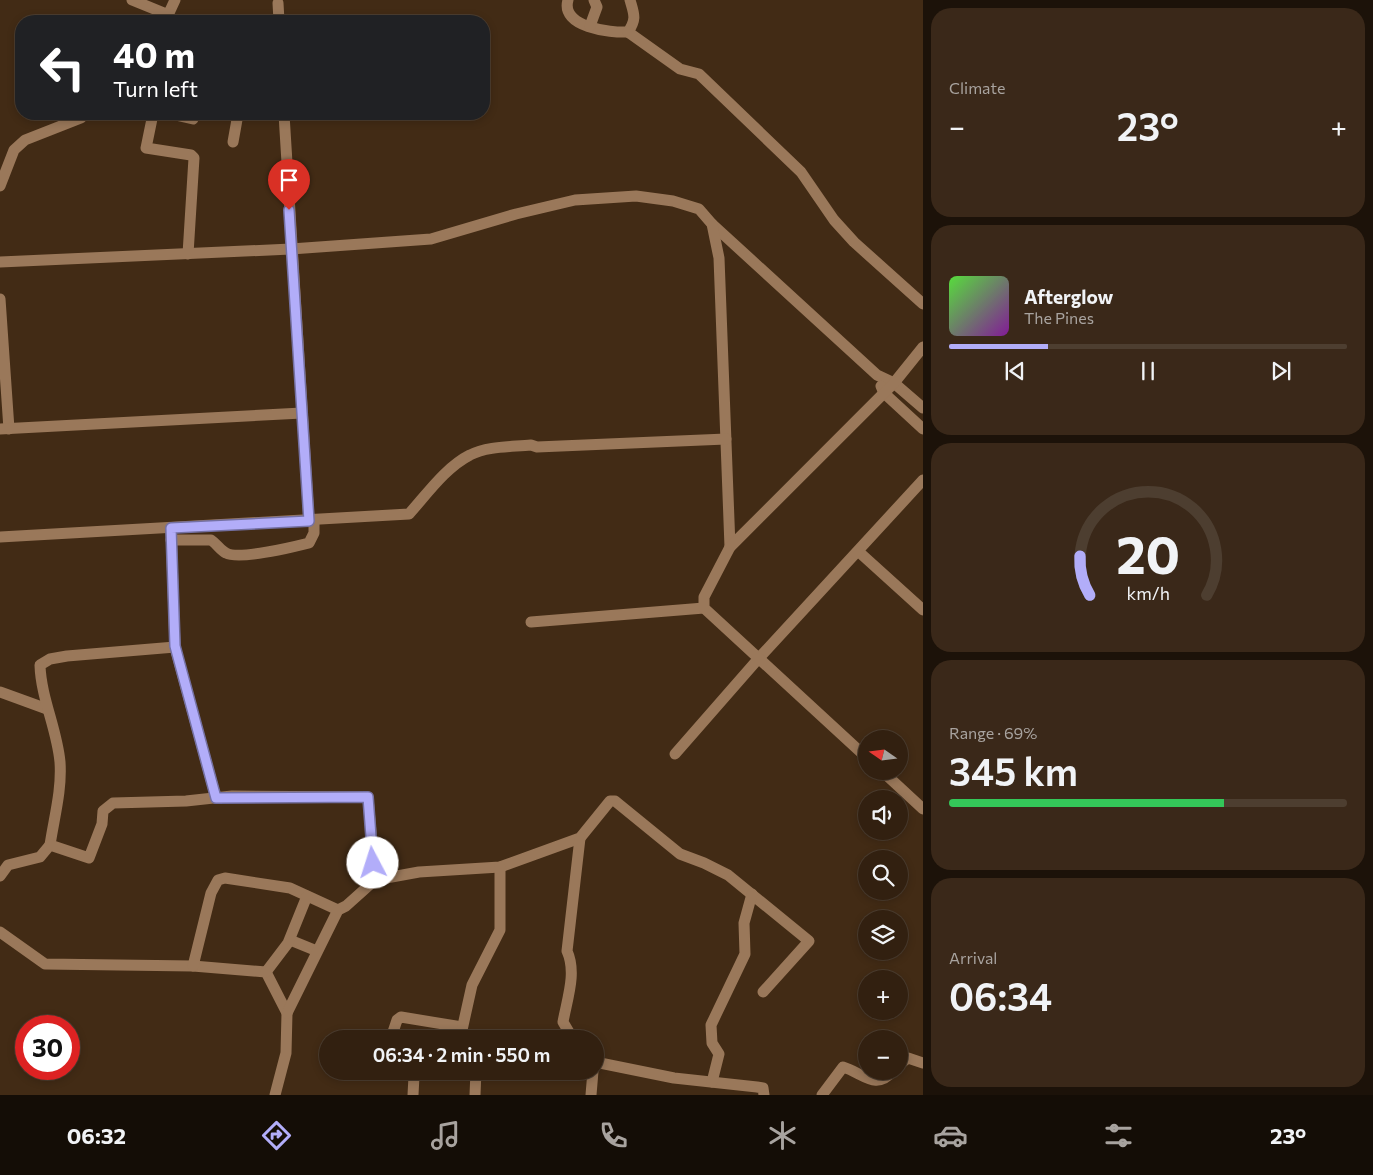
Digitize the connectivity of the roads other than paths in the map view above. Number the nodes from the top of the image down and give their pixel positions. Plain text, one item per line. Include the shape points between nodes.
1 (132, 0) edge
2 (175, 0) edge
3 (568, 0) edge
4 (594, 0) edge
5 (630, 0) edge
6 (278, 3) dead end
7 (279, 15) edge
8 (590, 26) junction
9 (628, 32) junction
10 (76, 120) edge
11 (152, 120) edge
12 (237, 120) edge
13 (284, 120) edge
14 (233, 142) dead end
15 (3, 167) edge
16 (0, 186) edge
17 (712, 224) junction
18 (291, 249) junction
19 (188, 254) junction
20 (0, 262) edge
21 (0, 299) edge
22 (923, 304) edge
23 (923, 347) edge
24 (877, 375) junction
25 (894, 382) junction
26 (884, 393) junction
27 (923, 408) edge
28 (302, 413) junction
29 (4, 429) edge
30 (923, 429) edge
31 (726, 439) junction
32 (923, 480) edge
33 (312, 521) junction
34 (171, 534) junction
35 (0, 537) edge
36 (730, 547) junction
37 (859, 552) junction
38 (704, 608) junction
39 (923, 610) edge
40 (531, 622) dead end
41 (175, 646) junction
42 (759, 658) junction
43 (0, 692) edge
44 (47, 709) junction
45 (858, 750) edge
46 (675, 754) dead end
47 (892, 780) edge
48 (216, 798) junction
49 (923, 809) edge
50 (580, 838) junction
51 (50, 845) junction
52 (500, 867) junction
53 (0, 876) edge
54 (375, 880) junction
55 (752, 894) junction
56 (307, 896) junction
57 (338, 910) junction
58 (0, 932) edge
59 (290, 940) junction
60 (317, 952) junction
61 (193, 966) junction
62 (266, 972) junction
63 (763, 992) dead end
64 (287, 1013) junction
65 (394, 1030) edge
66 (450, 1030) edge
67 (462, 1030) edge
68 (568, 1030) edge
69 (908, 1058) edge
70 (923, 1063) edge
71 (604, 1064) edge
72 (858, 1074) edge
73 (414, 1080) edge
74 (476, 1080) edge
75 (592, 1080) edge
76 (712, 1082) junction
77 (275, 1095) edge
78 (414, 1095) edge
79 (475, 1095) edge
80 (591, 1095) edge
81 (764, 1095) edge
82 (822, 1095) edge

1 - 2 street via 169,13
3 - 8 street via 567,11 574,20
4 - 8 street via 597,7
5 - 9 street via 636,13
6 - 7 street
8 - 9 street via 617,33
9 - 22 street via 680,69 699,74 801,172 834,220 854,242
10 - 15 street via 24,140
11 - 19 street via 146,148 194,158
12 - 14 street
13 - 18 street
15 - 16 street
17 - 18 street via 699,208 674,200 636,196 575,200 431,239
17 - 24 street
17 - 31 street via 719,258
18 - 19 street
18 - 28 street
19 - 20 street
21 - 29 street
23 - 25 street
24 - 25 street
24 - 26 street
25 - 26 street
25 - 27 street
26 - 30 street
26 - 36 street
28 - 29 street
28 - 33 street
31 - 33 street via 530,445 484,450 470,455 452,468 409,514
31 - 36 street
32 - 37 street
33 - 34 street
33 - 34 street via 314,533 309,543 284,550 233,556 211,540
34 - 35 street
34 - 41 street
36 - 38 street via 704,597
37 - 39 street
37 - 42 street
38 - 40 street
38 - 42 street
41 - 44 street via 50,658 40,665
41 - 48 street
42 - 45 street
42 - 46 street
43 - 44 street
44 - 51 street via 60,762 60,785
47 - 49 street
48 - 51 street via 113,803 103,811 102,824 89,858
48 - 54 street via 368,797
50 - 52 street
50 - 55 street via 610,801 615,801 680,854 728,875
50 - 68 street via 567,950 572,962 563,1022
51 - 53 street via 40,857 8,866
52 - 54 street via 418,872
52 - 67 street via 500,930 472,985
54 - 57 street
55 - 63 street via 809,941
55 - 76 street via 744,923 745,954 711,1025 712,1042 719,1054
56 - 57 street
56 - 59 street
56 - 61 street via 290,888 225,878 218,880 211,893
57 - 60 street
58 - 61 street via 45,964
59 - 60 street
59 - 62 street
60 - 64 street
61 - 62 street
62 - 64 street
64 - 77 street via 286,1053
65 - 66 street via 401,1017
69 - 70 street
71 - 76 street
72 - 82 street via 844,1067
73 - 78 street
74 - 79 street
75 - 80 street
76 - 81 street via 763,1088

